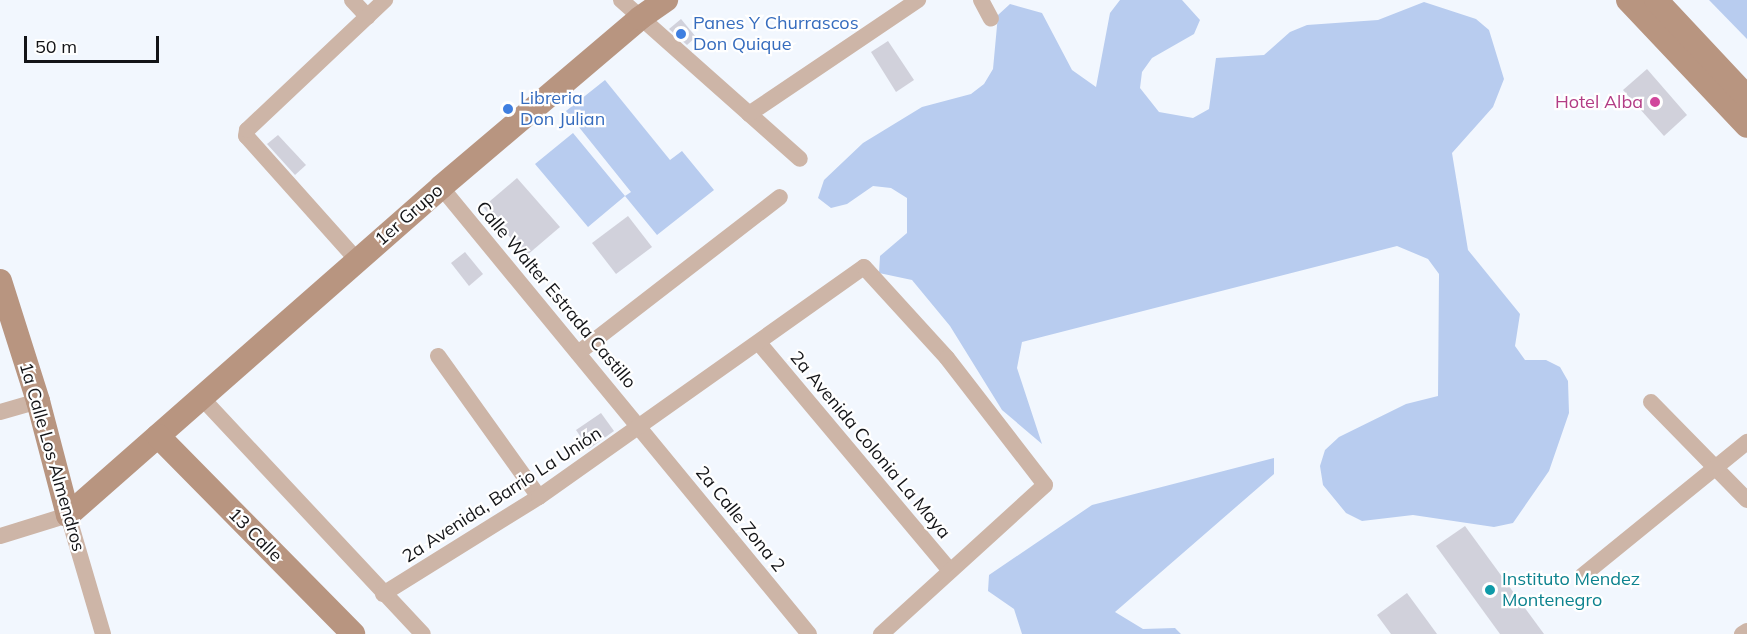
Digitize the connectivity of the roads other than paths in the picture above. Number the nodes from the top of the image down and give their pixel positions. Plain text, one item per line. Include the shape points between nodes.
1 (352, 0) edge
2 (385, 0) edge
3 (621, 0) edge
4 (666, 0) edge
5 (918, 0) edge
6 (981, 0) edge
7 (1628, 0) edge
8 (1656, 0) edge
9 (368, 17) junction
10 (640, 18) junction
11 (991, 19) dead end
12 (1747, 97) edge
13 (749, 114) junction
14 (1747, 126) edge
15 (800, 159) dead end
16 (441, 187) junction
17 (780, 197) dead end
18 (357, 260) junction
19 (0, 281) edge
20 (8, 337) edge
21 (759, 343) junction
22 (578, 352) junction
23 (438, 356) dead end
24 (200, 396) junction
25 (38, 401) junction
26 (1651, 402) dead end
27 (0, 412) edge
28 (641, 428) junction
29 (158, 436) junction
30 (1747, 442) edge
31 (1714, 468) junction
32 (539, 497) junction
33 (1747, 500) edge
34 (68, 515) junction
35 (0, 536) edge
36 (950, 572) junction
37 (1582, 576) dead end
38 (383, 594) junction
39 (1747, 630) edge
40 (98, 632) edge
41 (348, 632) edge
42 (423, 634) edge
43 (809, 634) edge
44 (881, 634) edge
45 (1742, 634) edge

1 - 9 street
2 - 9 street
3 - 10 street
4 - 10 street, 1er Grupo
5 - 13 street
6 - 11 street
7 - 14 street
8 - 12 street
9 - 18 street via 247,130 246,136
10 - 13 street
10 - 16 street, 1er Grupo
13 - 15 street
16 - 18 street, 1er Grupo
16 - 22 street, Calle Walter Estrada Castillo
17 - 22 street
18 - 24 street, 1er Grupo
19 - 20 street, 1a Calle Los Almendros
20 - 25 street, 1a Calle Los Almendros
21 - 28 street, 2a Avenida, Barrio La Unión
21 - 36 street, 2a Avenida Colonia La Maya
21 - 36 street, 2a Avenida, Barrio La Unión via 860,269 869,270 947,358 1045,480 1042,491
22 - 28 street, Calle Walter Estrada Castillo
23 - 32 street
24 - 29 street, 1er Grupo
24 - 38 street
25 - 27 street
25 - 34 street, 1a Calle Los Almendros
26 - 31 street
28 - 32 street, 2a Avenida, Barrio La Unión
28 - 43 street, 2a Calle Zona 2
29 - 34 street, 1er Grupo
29 - 41 street, 13 Calle
30 - 31 street
31 - 33 street
31 - 37 street
32 - 38 street, 2a Avenida, Barrio La Unión
34 - 35 street
34 - 40 street, 1a Calle Los Almendros
36 - 44 street
38 - 42 street
39 - 45 street

